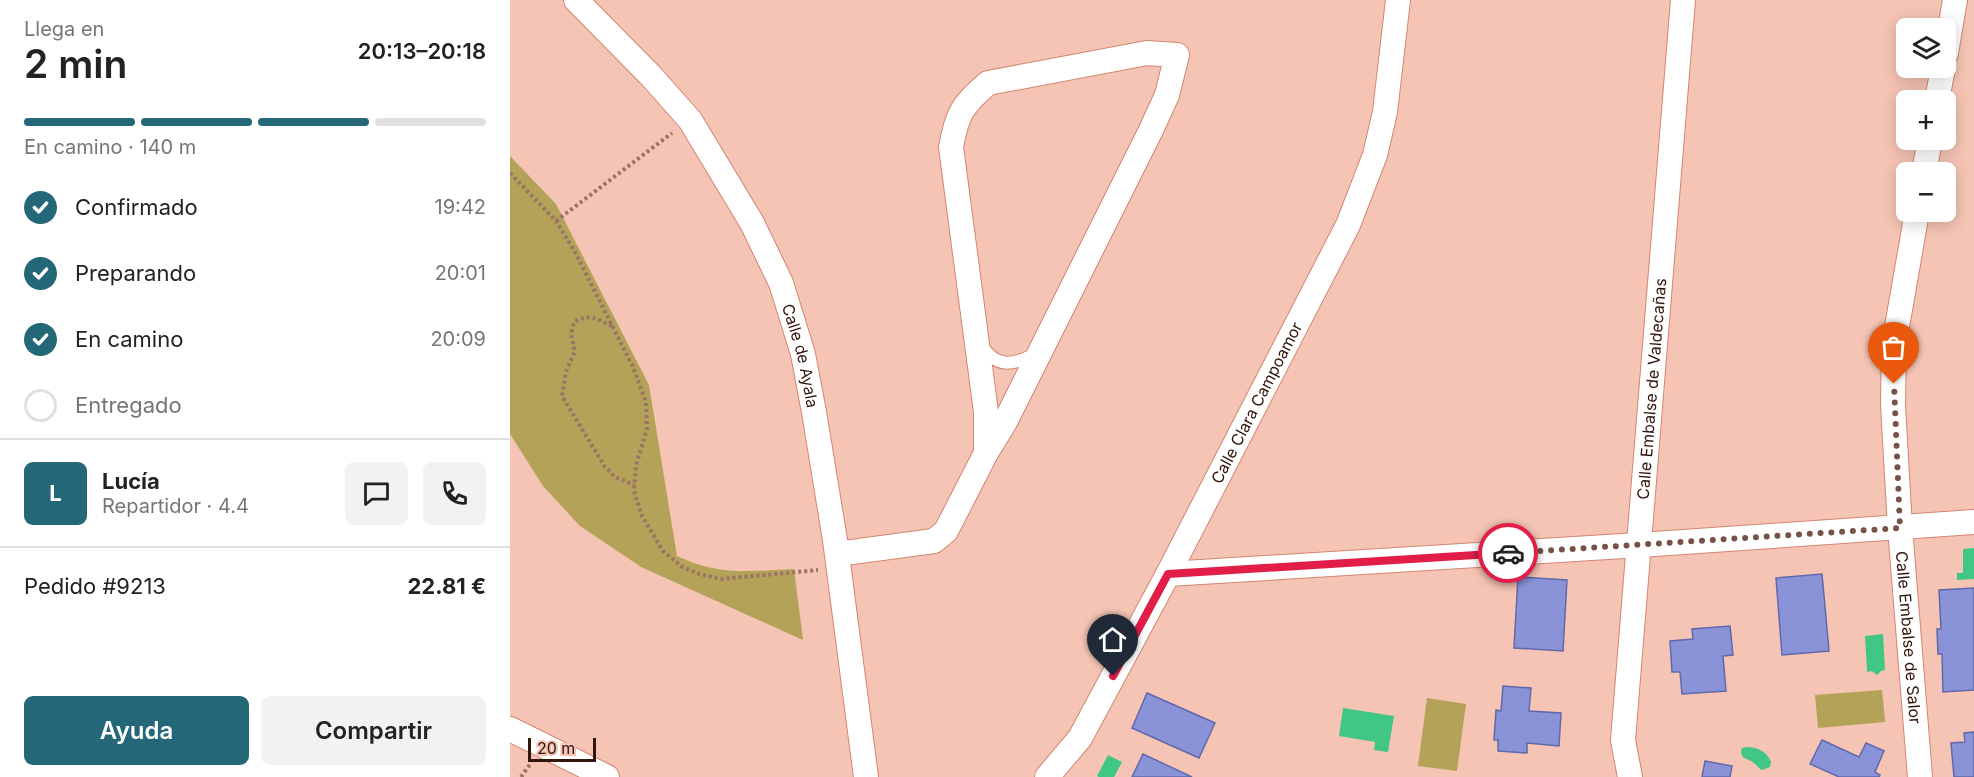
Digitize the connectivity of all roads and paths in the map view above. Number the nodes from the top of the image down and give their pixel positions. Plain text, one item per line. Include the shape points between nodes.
1 (576, 0) edge
2 (1398, 0) edge
3 (1683, 0) edge
4 (1955, 0) edge
5 (1952, 18) edge
6 (690, 120) junction
7 (510, 173) edge
8 (556, 221) junction
9 (1915, 222) edge
10 (613, 327) junction
11 (976, 336) junction
12 (1040, 351) junction
13 (986, 453) junction
14 (634, 485) junction
15 (1974, 522) edge
16 (1900, 528) junction
17 (1640, 545) junction
18 (838, 561) junction
19 (1168, 574) junction
20 (510, 729) edge
21 (608, 777) edge
22 (866, 777) edge
23 (1047, 777) edge
24 (1630, 777) edge
25 (1920, 777) edge

1 - 6 street, Calle de Ayala
2 - 19 street, Calle Clara Campoamor via 1385,112 1375,155 1348,225
3 - 17 street, Calle Embalse de Valdecañas
4 - 5 street
6 - 8 path
6 - 18 street, Calle de Ayala via 752,223 781,283 803,354
7 - 8 path
8 - 10 path
9 - 16 street, Calle Embalse de Salor via 1894,344
10 - 14 path via 646,402 647,429
10 - 14 path via 594,317 574,322 571,334 575,351 562,396 605,467 615,477
11 - 12 lane via 988,355 1002,362 1018,362
11 - 12 street via 951,147 956,122 967,100 988,83 1147,53 1177,55 1167,95
11 - 13 street via 986,412
12 - 13 street
13 - 18 street via 946,531 934,542
14 - 18 path via 642,516 663,551 699,574 722,579 749,578
15 - 16 street
16 - 17 street
16 - 25 street, Calle Embalse de Salor
17 - 19 street
17 - 24 street, Calle Embalse de Valdecañas via 1623,740
18 - 22 street, Calle de Ayala
19 - 23 street, Calle Clara Campoamor via 1080,738
20 - 21 street

